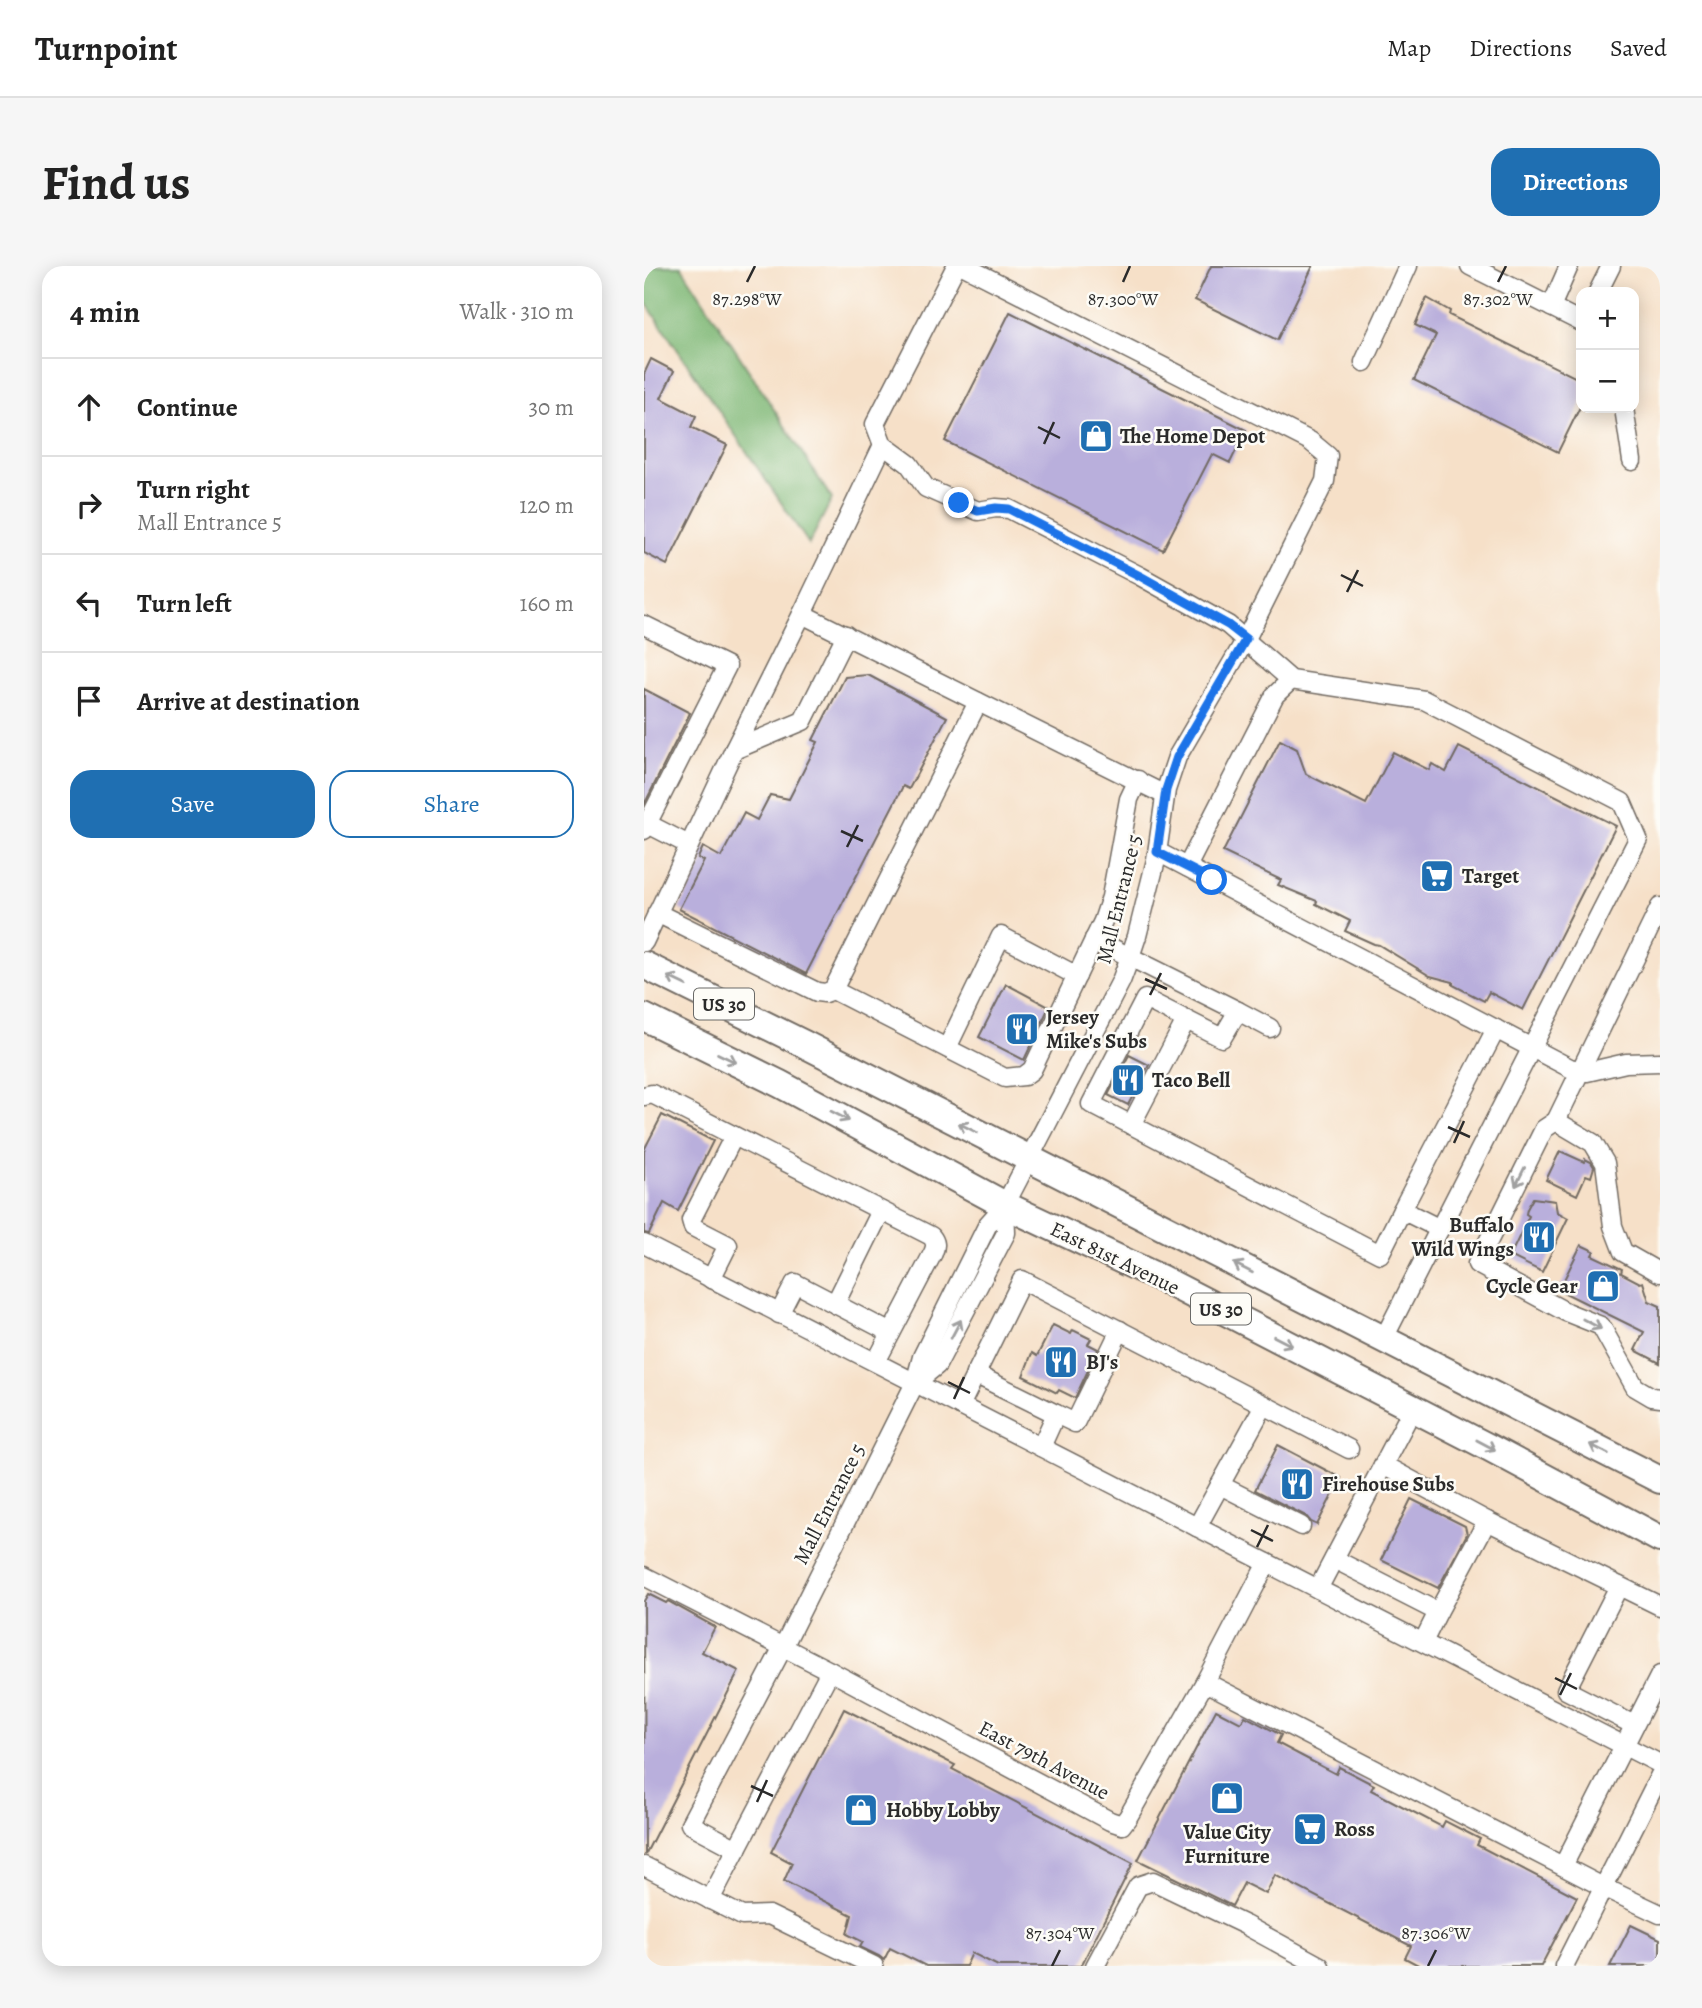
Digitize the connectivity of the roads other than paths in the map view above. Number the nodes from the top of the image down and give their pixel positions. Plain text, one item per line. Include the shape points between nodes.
1 (956, 266) edge
2 (964, 266) edge
3 (1408, 266) edge
4 (1470, 266) edge
5 (1569, 266) edge
6 (1611, 266) edge
7 (1600, 287) edge
8 (1551, 307) junction
9 (1576, 320) edge
10 (1364, 362) dead end
11 (1625, 413) edge
12 (883, 445) junction
13 (1632, 461) dead end
14 (802, 614) junction
15 (644, 625) edge
16 (846, 635) junction
17 (1246, 639) junction
18 (1291, 680) junction
19 (978, 702) junction
20 (734, 750) junction
21 (1138, 780) junction
22 (1165, 794) junction
23 (645, 825) edge
24 (690, 845) junction
25 (1157, 852) junction
26 (1187, 867) junction
27 (1660, 907) edge
28 (657, 913) junction
29 (1094, 939) junction
30 (644, 942) edge
31 (1130, 957) junction
32 (644, 965) edge
33 (1077, 976) junction
34 (833, 989) junction
35 (1238, 1011) junction
36 (644, 1017) edge
37 (1186, 1020) junction
38 (1270, 1028) dead end
39 (1496, 1029) junction
40 (947, 1048) junction
41 (1532, 1048) junction
42 (1660, 1062) edge
43 (1579, 1070) junction
44 (644, 1097) edge
45 (1556, 1121) junction
46 (1131, 1125) junction
47 (734, 1136) junction
48 (1029, 1159) junction
49 (1005, 1205) junction
50 (1402, 1210) junction
51 (881, 1211) junction
52 (1440, 1229) junction
53 (644, 1244) edge
54 (1660, 1273) edge
55 (711, 1279) junction
56 (835, 1304) junction
57 (779, 1314) junction
58 (1120, 1330) junction
59 (891, 1333) junction
60 (1383, 1340) junction
61 (876, 1362) junction
62 (975, 1374) junction
63 (915, 1383) junction
64 (1660, 1398) edge
65 (1264, 1405) junction
66 (960, 1406) junction
67 (1413, 1408) junction
68 (1056, 1414) junction
69 (1041, 1447) junction
70 (1349, 1449) dead end
71 (1383, 1465) junction
72 (1660, 1480) edge
73 (1220, 1485) junction
74 (1487, 1521) junction
75 (1301, 1526) dead end
76 (1197, 1527) junction
77 (1660, 1539) edge
78 (1334, 1559) junction
79 (1267, 1563) junction
80 (644, 1576) edge
81 (1619, 1586) junction
82 (1318, 1589) junction
83 (1660, 1606) edge
84 (1438, 1612) junction
85 (1423, 1642) junction
86 (783, 1647) junction
87 (830, 1671) junction
88 (1660, 1675) edge
89 (1205, 1682) junction
90 (1566, 1690) junction
91 (1556, 1710) junction
92 (1634, 1725) junction
93 (1624, 1745) junction
94 (1660, 1764) edge
95 (1660, 1775) edge
96 (737, 1849) junction
97 (1563, 1866) junction
98 (644, 1867) edge
99 (1605, 1888) junction
100 (710, 1900) junction
101 (1660, 1914) edge
102 (874, 1966) edge
103 (1095, 1966) edge
104 (1320, 1966) edge
105 (1564, 1966) edge

1 - 12 street via 876,424
2 - 17 street, Mall Entrance 5 via 1310,442 1328,456 1325,481
3 - 10 street
4 - 8 street
5 - 8 street
6 - 7 street
8 - 9 street
11 - 13 street
12 - 14 street
12 - 17 street via 909,464 926,488 978,511 996,508 1018,513 1140,576
14 - 16 street
14 - 20 street
15 - 23 street via 727,666
16 - 19 street
16 - 20 street via 803,721
17 - 18 street
17 - 22 street, Mall Entrance 5 via 1177,757
18 - 26 street via 1275,695
18 - 41 street via 1424,701 1622,802 1638,839
19 - 21 street
19 - 34 street
20 - 24 street
21 - 22 street
21 - 29 street via 1123,822 1111,897
22 - 25 street, Mall Entrance 5
23 - 24 street
24 - 28 street
25 - 26 street
25 - 31 street, Mall Entrance 5
26 - 39 street
27 - 43 street
28 - 30 street
28 - 34 street via 817,992
29 - 31 street
29 - 33 street
31 - 35 street
31 - 48 street, Mall Entrance 5
48 -> 32 highway, US 30
33 - 40 street via 1032,1070 1024,1076 1005,1078
33 - 40 street via 1001,936
34 - 40 street
35 - 37 street via 1222,1038
35 - 38 street
36 -> 49 highway, East 81st Avenue / US 30
37 - 46 street
37 - 46 street via 1145,999 1091,1104
39 - 41 street
39 - 50 street
41 - 43 street
41 - 52 street
42 - 43 street
43 - 45 street
44 - 47 street via 652,1094
45 - 54 street via 1593,1143 1605,1163 1613,1226 1623,1252
45 -> 64 street via 1544,1129 1477,1264 1601,1326 1635,1387
46 - 50 street via 1380,1254
47 - 51 street
47 - 55 street via 691,1220 693,1227 728,1245
48 - 49 street, Mall Entrance 5
60 -> 48 highway, US 30
49 - 63 street, Mall Entrance 5 via 1006,1233 937,1365
49 -> 67 highway, East 81st Avenue / US 30 via 1162,1279
50 - 52 street
51 - 56 street
51 - 59 street via 931,1236 936,1247
52 - 60 street
53 - 55 street
55 - 57 street
56 - 57 street via 795,1283
56 - 59 street
57 - 61 street
58 - 62 street via 1021,1280
58 - 65 street
58 - 68 street via 1075,1423
59 - 61 street
72 -> 60 highway, US 30
61 - 63 street
62 - 66 street
62 - 68 street
63 - 66 street
63 - 86 street, Mall Entrance 5
65 - 70 street
65 - 73 street
66 - 69 street
67 - 71 street
67 -> 77 highway, East 81st Avenue / US 30
68 - 69 street
69 - 76 street
71 - 74 street
71 - 78 street
73 - 75 street
73 - 76 street
74 - 81 street
74 - 84 street
76 - 79 street
78 - 82 street
78 - 84 street
79 - 82 street
79 - 89 street
80 - 86 street, East 79th Avenue
81 - 83 street
81 - 90 street
82 - 85 street
84 - 85 street
85 - 91 street
86 - 87 street, East 79th Avenue
86 - 96 street, Mall Entrance 5 via 691,1824
87 - 89 street, East 79th Avenue via 1122,1825
87 - 96 street
88 - 92 street
89 - 97 street
90 - 91 street
90 - 92 street
91 - 93 street
92 - 93 street
93 - 94 street
93 - 97 street
95 - 99 street
96 - 100 street
97 - 99 street
98 - 100 street
99 - 101 street
99 - 105 street
100 - 102 street via 742,1916 769,1915
103 - 104 street via 1138,1885 1153,1881

